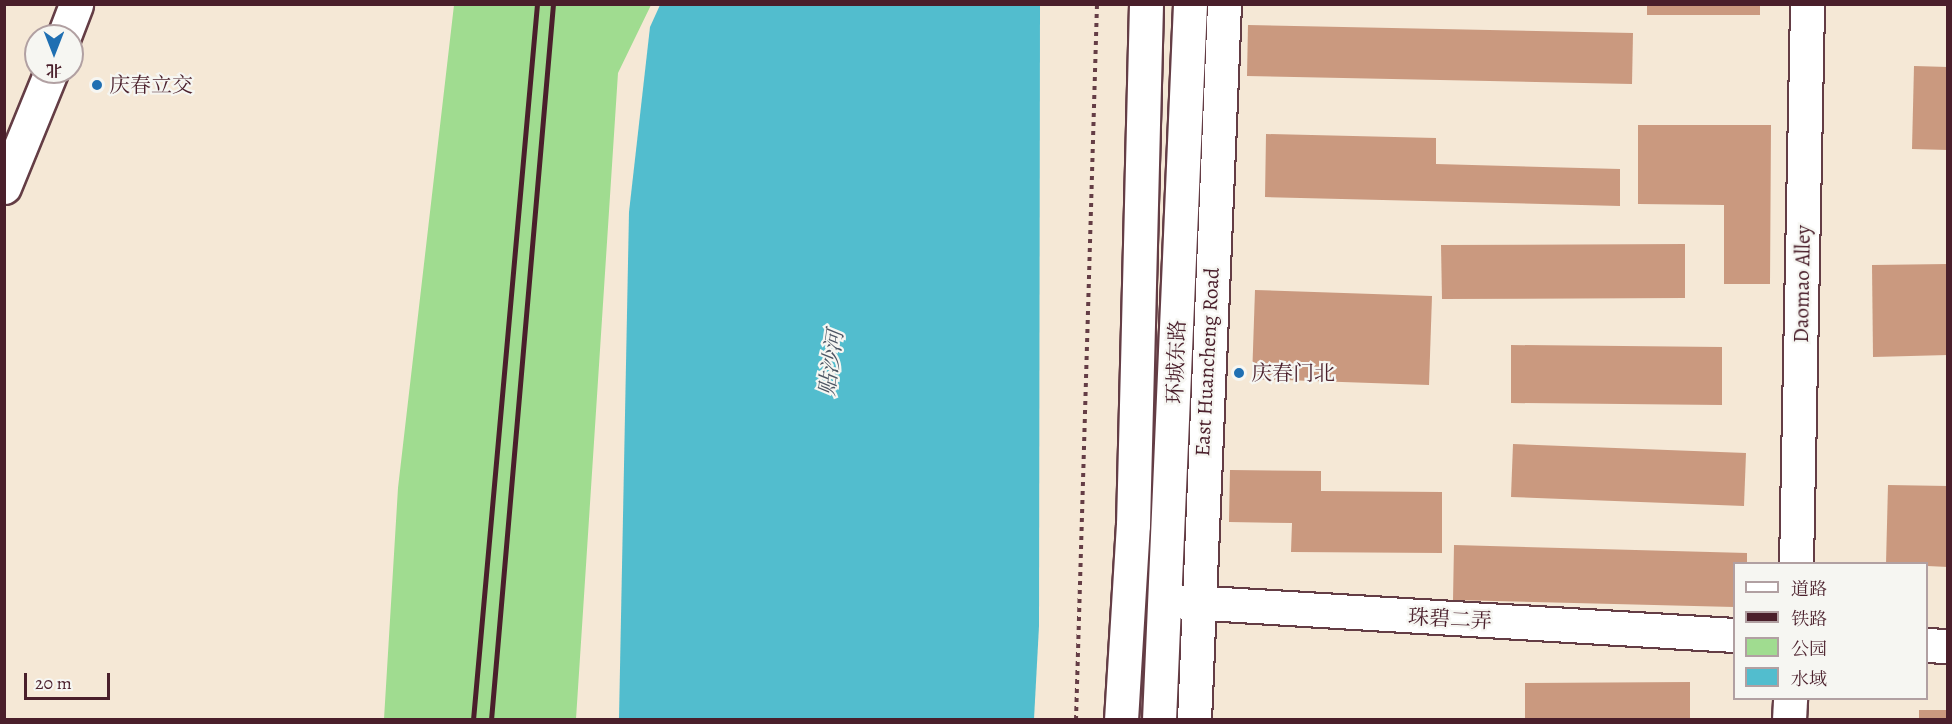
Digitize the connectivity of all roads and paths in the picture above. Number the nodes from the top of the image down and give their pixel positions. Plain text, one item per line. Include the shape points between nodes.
1 (76, 4) edge
2 (1097, 4) edge
3 (1146, 4) edge
4 (1190, 4) edge
5 (1224, 4) edge
6 (1807, 4) edge
7 (68, 24) edge
8 (46, 84) edge
9 (4, 188) edge
10 (1796, 562) edge
11 (1181, 602) junction
12 (1733, 635) edge
13 (1928, 645) edge
14 (1947, 646) edge
15 (1790, 700) edge
16 (1076, 720) edge
17 (1121, 720) edge
18 (1159, 720) edge
19 (1194, 720) edge
20 (1789, 720) edge

1 - 7 main road
2 - 16 path
3 - 17 main road, 环城东路 via 1133,525
4 - 11 main road, 环城东路
5 - 11 main road, East Huancheng Road
6 - 10 main road, Daomao Alley
8 - 9 main road
11 - 12 main road, 珠碧二弄
11 - 18 main road, 环城东路
11 - 19 main road, East Huancheng Road
13 - 14 main road
15 - 20 main road

